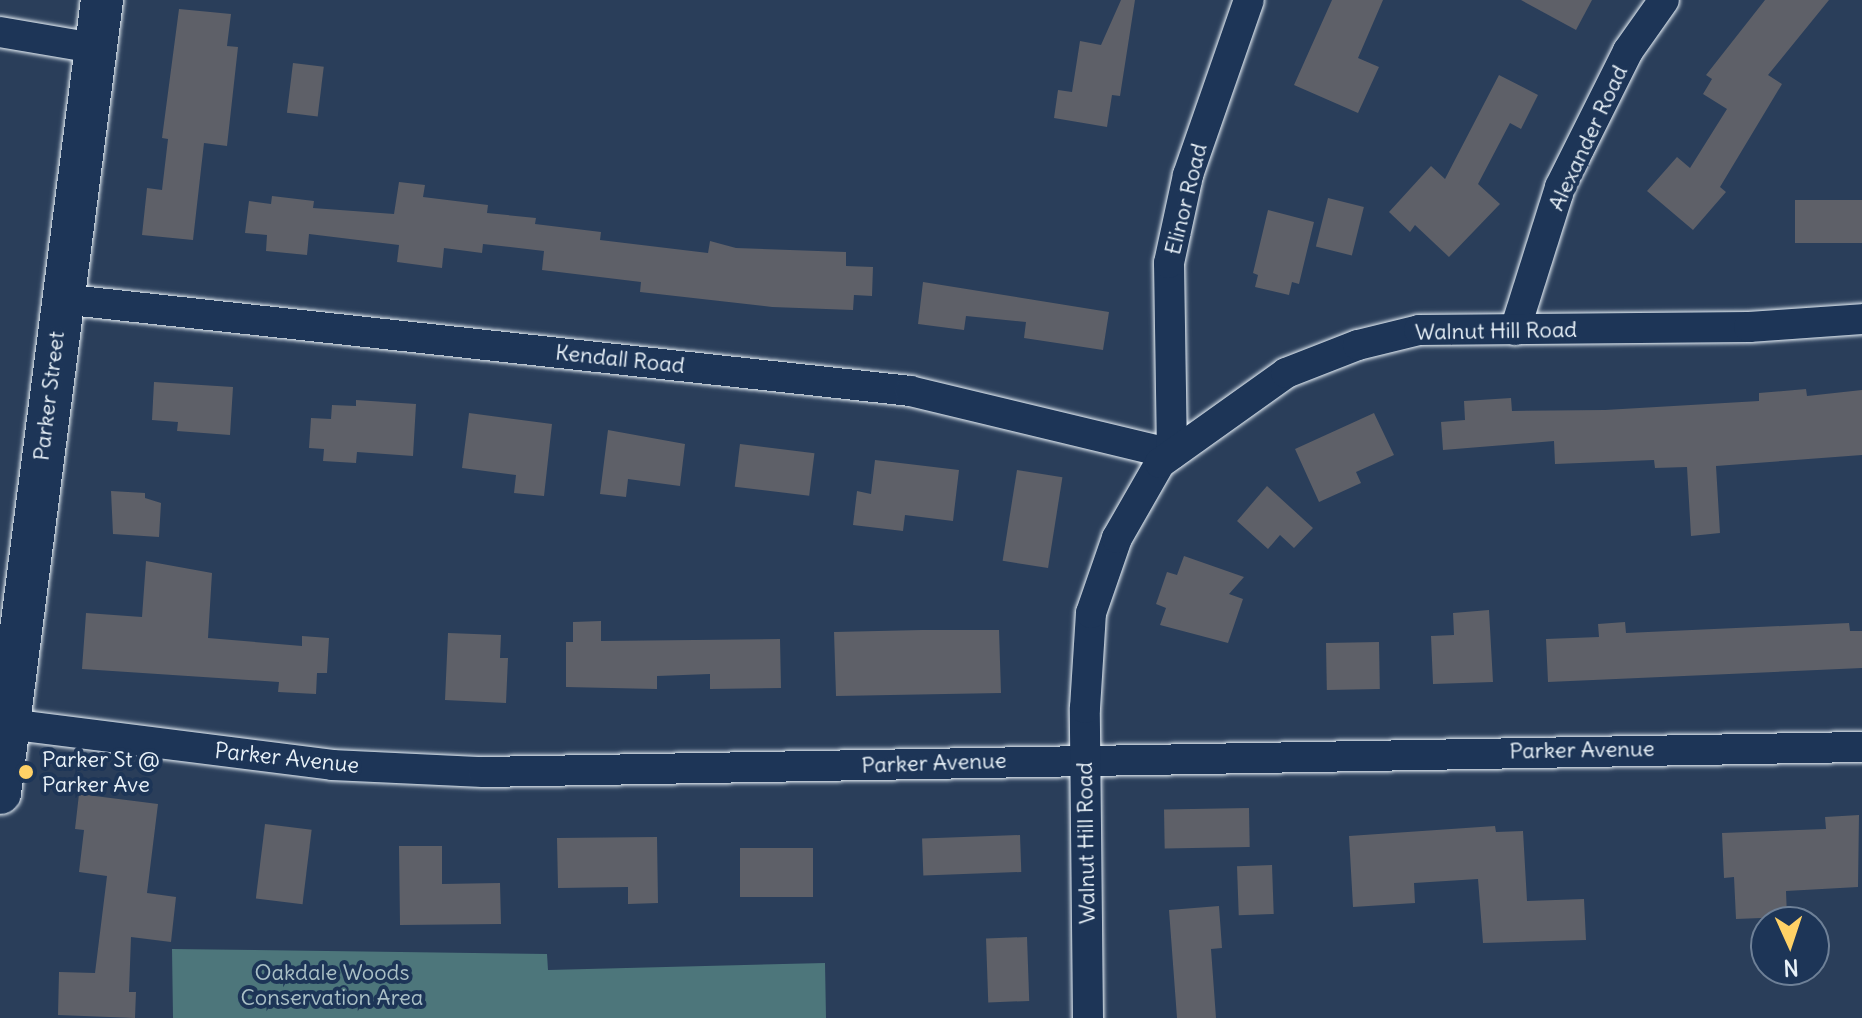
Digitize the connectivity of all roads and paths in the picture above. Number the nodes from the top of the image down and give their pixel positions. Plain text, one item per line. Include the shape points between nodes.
1 (102, 0) edge
2 (1249, 0) edge
3 (1664, 0) edge
4 (0, 32) edge
5 (94, 48) junction
6 (61, 299) junction
7 (1862, 319) edge
8 (1515, 330) junction
9 (1172, 454) junction
10 (8, 724) junction
11 (1862, 747) edge
12 (1085, 759) junction
13 (0, 793) edge
14 (1088, 1018) edge

1 - 5 main road, Parker Street
2 - 9 street, Elinor Road via 1188,175 1169,263
3 - 8 street, Alexander Road via 1628,51 1560,187
4 - 5 street
5 - 6 main road, Parker Street
6 - 9 street, Kendall Road via 910,391
6 - 10 main road, Parker Street
7 - 8 street, Walnut Hill Road via 1749,327
8 - 9 street, Walnut Hill Road via 1419,330 1358,345 1286,373
9 - 12 street, Walnut Hill Road via 1160,463 1117,538 1091,613
10 - 12 street, Parker Avenue via 332,765 483,772
10 - 13 main road, Parker Street
11 - 12 street, Parker Avenue
12 - 14 street, Walnut Hill Road

